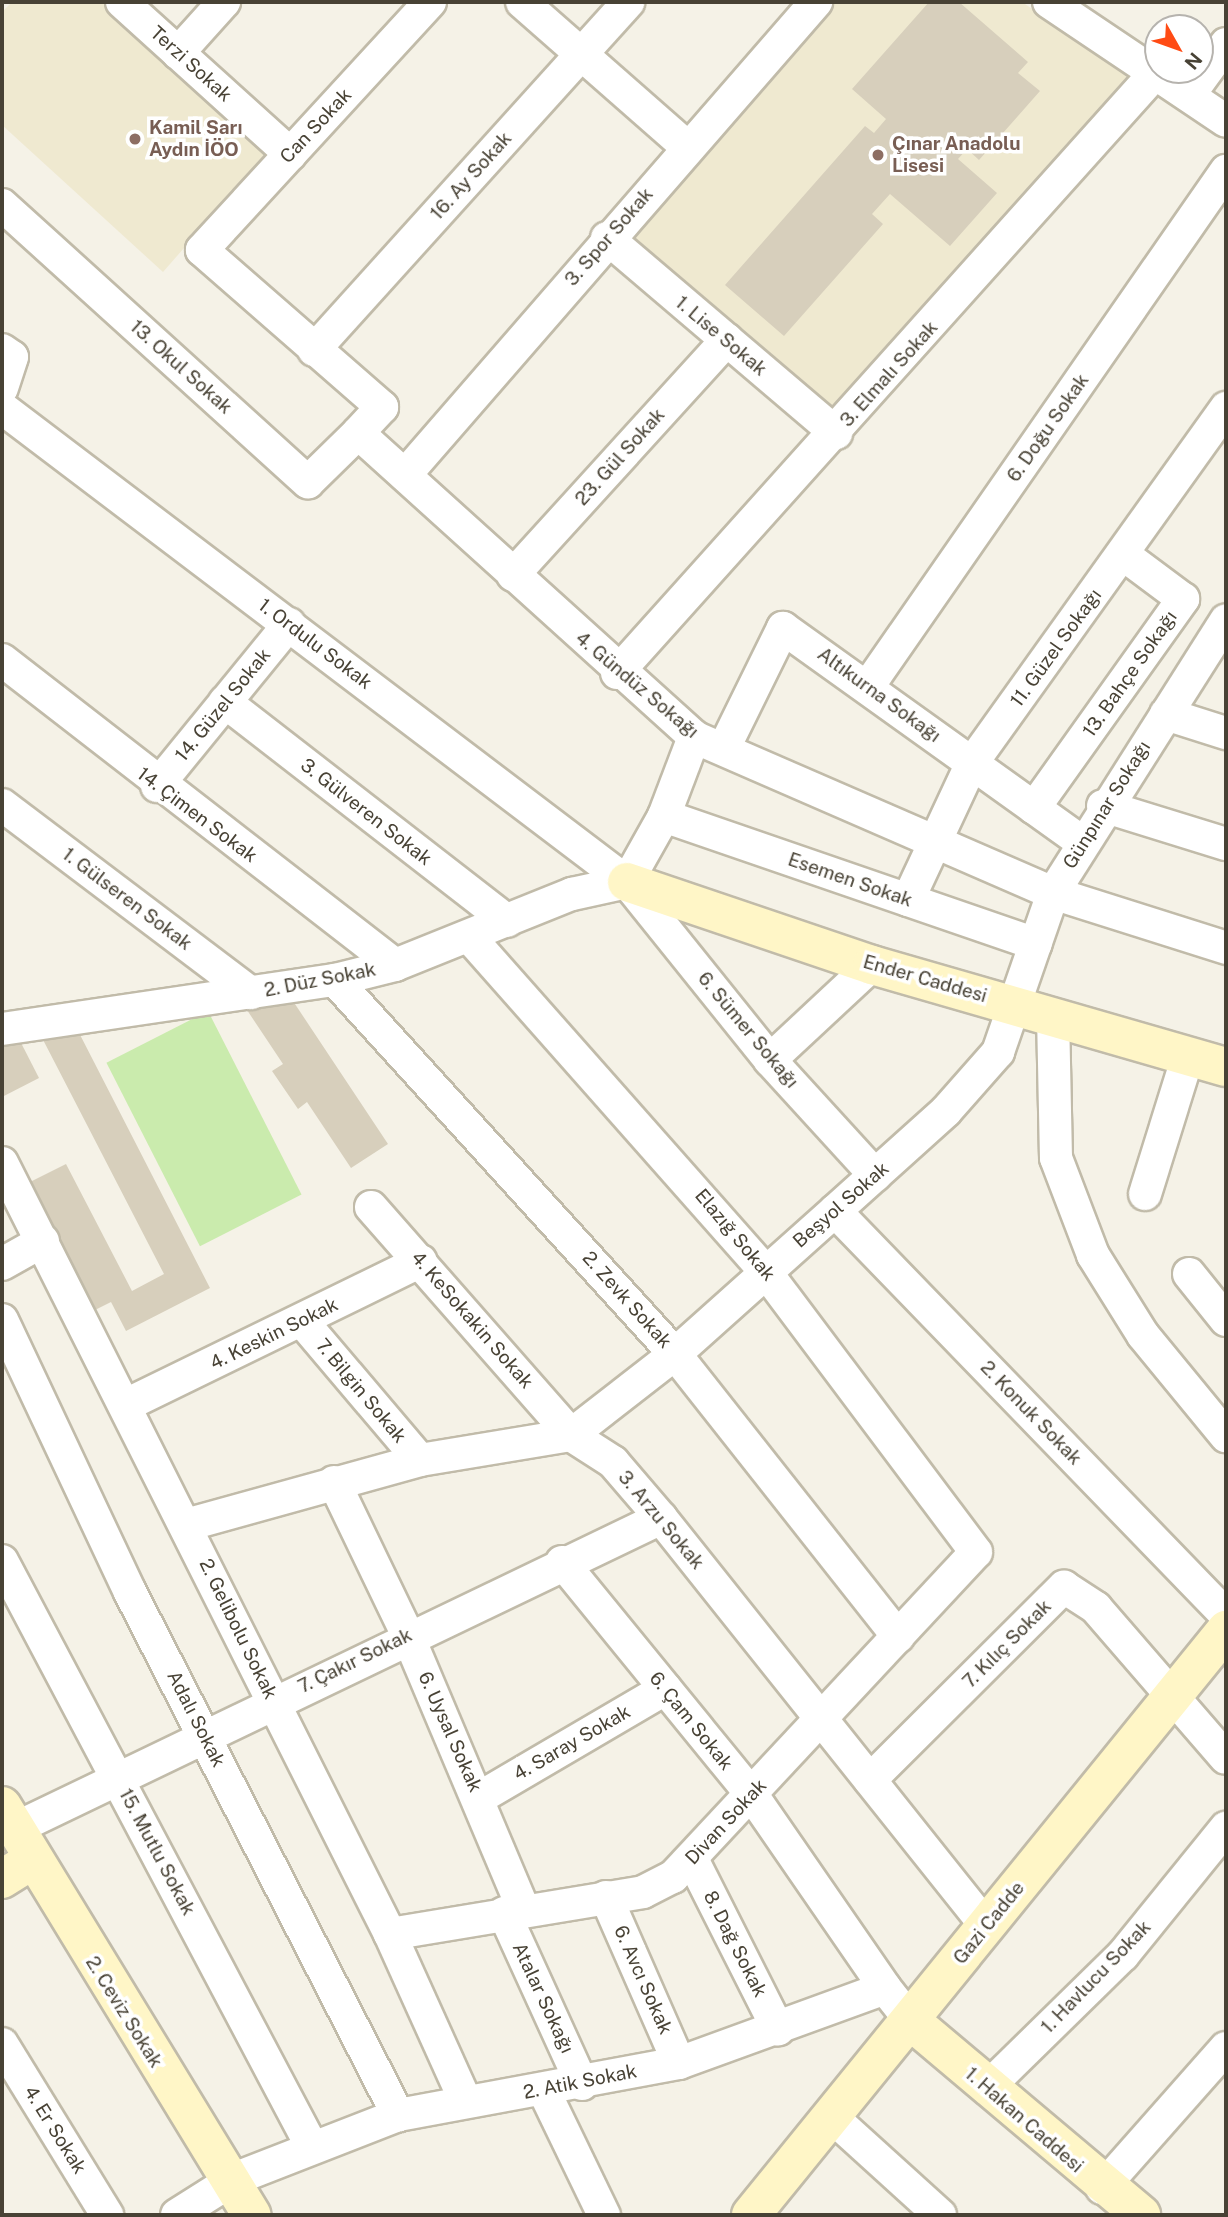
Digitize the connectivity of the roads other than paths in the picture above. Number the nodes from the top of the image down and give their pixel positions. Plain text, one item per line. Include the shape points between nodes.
1 (122, 2) edge
2 (224, 2) edge
3 (430, 2) edge
4 (522, 2) edge
5 (628, 2) edge
6 (816, 2) edge
7 (1069, 7) edge
8 (1226, 44) edge
9 (178, 53) junction
10 (581, 55) junction
11 (1144, 63) edge
12 (1145, 84) edge
13 (1173, 84) edge
14 (1189, 95) junction
15 (1226, 121) edge
16 (687, 147) junction
17 (290, 155) junction
18 (1226, 172) edge
19 (2, 205) edge
20 (607, 238) junction
21 (727, 340) junction
22 (2, 350) edge
23 (314, 350) junction
24 (2, 388) edge
25 (2, 408) edge
26 (1226, 408) edge
27 (358, 433) junction
28 (836, 433) junction
29 (405, 475) junction
30 (1125, 555) junction
31 (513, 575) junction
32 (1226, 620) edge
33 (289, 624) junction
34 (2, 660) edge
35 (617, 673) junction
36 (869, 685) junction
37 (225, 702) junction
38 (1166, 714) junction
39 (1226, 733) edge
40 (694, 737) junction
41 (724, 748) junction
42 (972, 763) junction
43 (157, 786) junction
44 (2, 805) edge
45 (1103, 806) junction
46 (1034, 808) junction
47 (664, 816) junction
48 (932, 838) junction
49 (1082, 842) junction
50 (1226, 844) edge
51 (627, 882) junction
52 (1053, 892) junction
53 (908, 900) junction
54 (507, 921) junction
55 (470, 938) junction
56 (1036, 944) junction
57 (1226, 948) edge
58 (395, 965) junction
59 (872, 965) junction
60 (335, 980) junction
61 (251, 993) junction
62 (1016, 1004) junction
63 (1053, 1014) junction
64 (2, 1029) edge
65 (1188, 1056) junction
66 (770, 1060) junction
67 (1226, 1067) edge
68 (2, 1163) edge
69 (875, 1175) junction
70 (1145, 1194) dead end
71 (371, 1207) dead end
72 (835, 1211) junction
73 (43, 1241) junction
74 (421, 1261) junction
75 (2, 1264) edge
76 (765, 1271) junction
77 (1189, 1274) dead end
78 (2, 1320) edge
79 (1226, 1320) edge
80 (302, 1321) junction
81 (675, 1354) junction
82 (126, 1405) junction
83 (571, 1436) junction
84 (1226, 1436) edge
85 (421, 1460) junction
86 (334, 1482) junction
87 (661, 1518) junction
88 (186, 1525) junction
89 (976, 1552) joint
90 (2, 1560) edge
91 (562, 1562) junction
92 (1226, 1615) edge
93 (1226, 1630) edge
94 (408, 1636) junction
95 (898, 1636) junction
96 (665, 1689) junction
97 (1171, 1696) junction
98 (273, 1701) junction
99 (823, 1720) junction
100 (203, 1734) junction
101 (1226, 1758) edge
102 (117, 1777) junction
103 (870, 1780) junction
104 (752, 1795) junction
105 (480, 1798) junction
106 (1226, 1828) edge
107 (12, 1844) edge
108 (692, 1859) junction
109 (606, 1897) junction
110 (514, 1911) junction
111 (987, 1927) junction
112 (390, 1934) junction
113 (885, 1988) junction
114 (911, 2021) junction
115 (778, 2029) junction
116 (2, 2044) edge
117 (1226, 2049) edge
118 (679, 2063) junction
119 (582, 2084) junction
120 (987, 2088) junction
121 (544, 2091) junction
122 (465, 2099) junction
123 (398, 2115) junction
124 (832, 2117) junction
125 (311, 2145) junction
126 (234, 2179) junction
127 (1102, 2188) junction
128 (754, 2214) edge
129 (107, 2215) edge
130 (177, 2215) edge
131 (252, 2215) edge
132 (604, 2215) edge
133 (940, 2215) edge
134 (1141, 2215) edge

1 - 9 street, Terzi Sokak
2 - 9 street
3 - 17 street, Can Sokak
4 - 10 street
5 - 10 street, 16. Ay Sokak
6 - 16 street, 3. Spor Sokak
7 - 11 street
8 - 14 street
9 - 17 street, Terzi Sokak
10 - 16 street
10 - 23 street, 16. Ay Sokak
12 - 28 street, 3. Elmalı Sokak
13 - 14 street
14 - 15 street
16 - 20 street, 3. Spor Sokak
17 - 23 street, Can Sokak via 202,250
18 - 36 street, 6. Doğu Sokak
19 - 27 street, 13. Okul Sokak via 308,482
20 - 21 street, 1. Lise Sokak
20 - 29 street, 3. Spor Sokak
21 - 28 street, 1. Lise Sokak
21 - 31 street, 23. Gül Sokak
22 - 24 street via 12,357
23 - 27 street via 383,407
25 - 33 street, 1. Ordulu Sokak
26 - 30 street, 11. Güzel Sokağı
27 - 29 street, 4. Gündüz Sokağı
28 - 35 street, 3. Elmalı Sokak
29 - 31 street, 4. Gündüz Sokağı
30 - 42 street, 11. Güzel Sokağı
30 - 46 street, 13. Bahçe Sokağı via 1183,599
31 - 35 street, 4. Gündüz Sokağı
32 - 38 street, Günpınar Sokağı
33 - 37 street, 14. Güzel Sokak
33 - 51 street, 1. Ordulu Sokak
34 - 43 street, 14. Çimen Sokak
35 - 40 street, 4. Gündüz Sokağı
36 - 41 street, Altıkurna Sokağı via 783,628
36 - 42 street, Altıkurna Sokağı
37 - 43 street, 14. Güzel Sokak
37 - 54 street, 3. Gülveren Sokak
38 - 39 street
38 - 45 street, Günpınar Sokağı
40 - 41 street, 4. Gündüz Sokağı
40 - 47 street
41 - 48 street, 4. Gündüz Sokağı
42 - 46 street, Altıkurna Sokağı
42 - 48 street, 11. Güzel Sokağı
43 - 58 street, 14. Çimen Sokak
44 - 61 street, 1. Gülseren Sokak
45 - 49 street, Günpınar Sokağı
45 - 50 street
46 - 49 street, Altıkurna Sokağı
47 - 51 street
47 - 53 street, Esemen Sokak
48 - 52 street, 4. Gündüz Sokağı
48 - 53 street, 11. Güzel Sokağı
49 - 52 street, Günpınar Sokağı
51 - 54 street, 2. Düz Sokak
51 - 59 main road, Ender Caddesi
51 - 66 street, 6. Sümer Sokağı
52 - 56 street, Günpınar Sokağı
52 - 57 street, 4. Gündüz Sokağı
53 - 56 street, Esemen Sokak
54 - 55 street, 2. Düz Sokak
55 - 58 street, 2. Düz Sokak
55 - 76 street, Elazığ Sokak
56 - 62 street, Günpınar Sokağı
58 - 60 street, 2. Düz Sokak
59 - 62 main road, Ender Caddesi
59 - 66 street
60 - 61 street, 2. Düz Sokak
60 - 81 street, 2. Zevk Sokak
61 - 64 street, 2. Düz Sokak
62 - 63 main road, Ender Caddesi
62 - 69 street, Beşyol Sokak via 998,1052
63 - 65 main road, Ender Caddesi
63 - 84 street via 1056,1158 1093,1255 1143,1335
65 - 67 main road, Ender Caddesi
65 - 70 street
66 - 69 street, 6. Sümer Sokağı
68 - 73 street, 2. Gelibolu Sokak
69 - 72 street, Beşyol Sokak
71 - 74 street, 4. KeSokakin Sokak
72 - 76 street, Beşyol Sokak
72 - 92 street, 2. Konuk Sokak
73 - 75 street
73 - 82 street, 2. Gelibolu Sokak
74 - 80 street, 4. Keskin Sokak
74 - 83 street, 4. KeSokakin Sokak
76 - 81 street, Beşyol Sokak
76 - 89 street, Elazığ Sokak
77 - 79 street
78 - 100 street, Adalı Sokak
80 - 82 street, 4. Keskin Sokak
80 - 85 street, 7. Bilgin Sokak
81 - 83 street, Beşyol Sokak
81 - 95 street, 2. Zevk Sokak
82 - 88 street, 2. Gelibolu Sokak
83 - 85 street
83 - 87 street, 3. Arzu Sokak via 613,1462
85 - 86 street
86 - 88 street
86 - 94 street, 6. Uysal Sokak
87 - 91 street, 7. Çakır Sokak
87 - 99 street, 3. Arzu Sokak
88 - 98 street, 2. Gelibolu Sokak
89 - 95 street, Divan Sokak
90 - 102 street, 15. Mutlu Sokak
91 - 94 street, 7. Çakır Sokak
91 - 96 street, 6. Çam Sokak
93 - 97 main road, Gazi Cadde
94 - 98 street, 7. Çakır Sokak
94 - 105 street, 6. Uysal Sokak
95 - 99 street, Divan Sokak
96 - 104 street, 6. Çam Sokak
96 - 105 street, 4. Saray Sokak
97 - 101 street
97 - 103 street, 7. Kılıç Sokak via 1096,1608 1064,1587
97 - 111 main road, Gazi Cadde
98 - 100 street, 7. Çakır Sokak
98 - 112 street, 2. Gelibolu Sokak
99 - 103 street, 3. Arzu Sokak
99 - 104 street, Divan Sokak
100 - 102 street, 7. Çakır Sokak
100 - 123 street, Adalı Sokak
102 - 107 street, 7. Çakır Sokak
102 - 125 street, 15. Mutlu Sokak
103 - 111 street, 3. Arzu Sokak
104 - 108 street, Divan Sokak
104 - 113 street, 6. Çam Sokak
105 - 110 street, 6. Uysal Sokak
106 - 120 street, 1. Havlucu Sokak via 1123,1955
107 - 126 main road, 2. Ceviz Sokak
108 - 109 street, Divan Sokak via 673,1877 643,1892
108 - 115 street, 8. Dağ Sokak
109 - 110 street, Divan Sokak
109 - 118 street, 6. Avcı Sokak
110 - 112 street, Divan Sokak
110 - 119 street, Atalar Sokağı
111 - 114 main road, Gazi Cadde
112 - 122 street, 2. Gelibolu Sokak
113 - 114 street
113 - 115 street, 2. Atik Sokak
114 - 120 main road, 1. Hakan Caddesi
114 - 124 main road, Gazi Cadde
115 - 118 street, 2. Atik Sokak
116 - 129 street, 4. Er Sokak
117 - 127 street
118 - 119 street, 2. Atik Sokak
119 - 121 street, 2. Atik Sokak
120 - 127 main road, 1. Hakan Caddesi
121 - 122 street, 2. Atik Sokak
121 - 132 street
122 - 123 street, 2. Atik Sokak
123 - 125 street, 2. Atik Sokak
124 - 128 main road, Gazi Cadde
124 - 133 street
125 - 126 street, 2. Atik Sokak
126 - 130 street, 2. Atik Sokak
126 - 131 main road, 2. Ceviz Sokak
127 - 134 main road, 1. Hakan Caddesi

